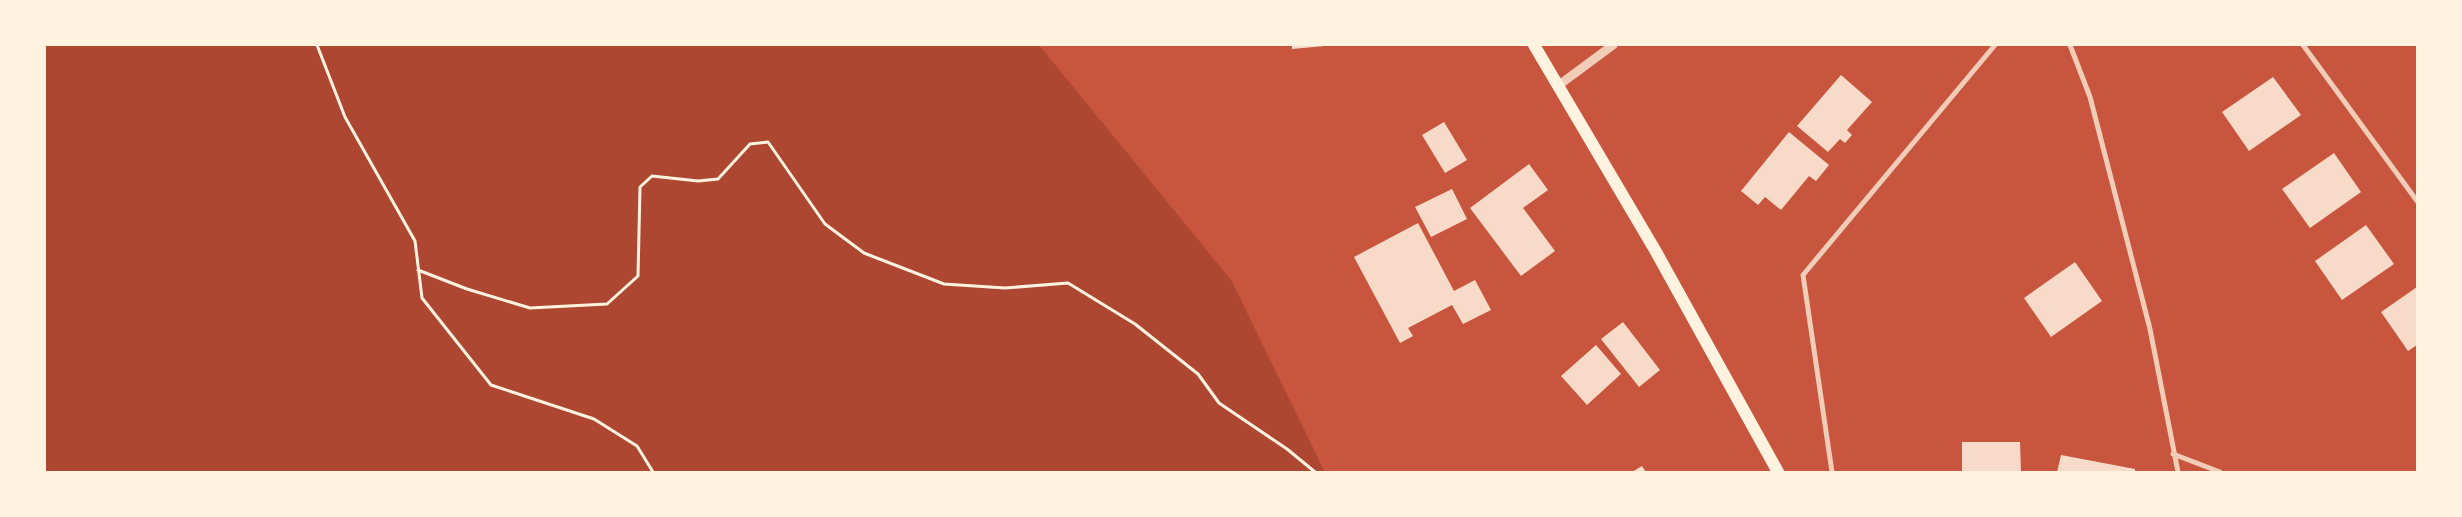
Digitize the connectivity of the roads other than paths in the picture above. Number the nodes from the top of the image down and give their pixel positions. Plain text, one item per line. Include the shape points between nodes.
1 (1534, 45) edge
2 (1613, 45) edge
3 (1995, 45) edge
4 (2070, 45) edge
5 (2303, 45) edge
6 (1559, 85) junction
7 (2417, 201) edge
8 (2173, 454) junction
9 (1778, 472) edge
10 (1832, 472) edge
11 (2178, 472) edge
12 (2220, 472) edge

1 - 6 main road
2 - 6 street
3 - 10 street via 1803,275
4 - 8 street via 2090,97 2150,329
5 - 7 street
6 - 9 main road
8 - 11 street
8 - 12 street

